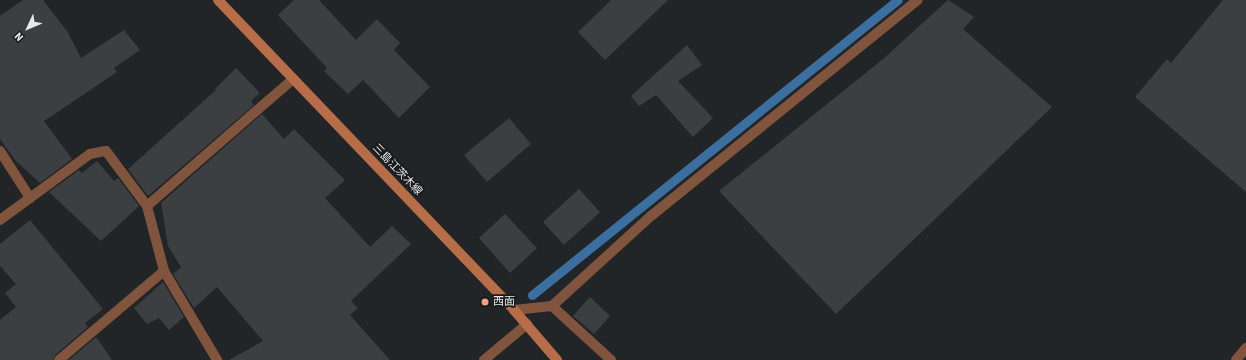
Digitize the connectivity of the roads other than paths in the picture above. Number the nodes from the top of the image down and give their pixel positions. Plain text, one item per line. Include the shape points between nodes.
1 (218, 0) edge
2 (918, 0) edge
3 (293, 79) junction
4 (0, 151) edge
5 (30, 198) junction
6 (147, 206) junction
7 (0, 220) edge
8 (164, 271) junction
9 (552, 306) junction
10 (514, 310) junction
11 (527, 324) junction
12 (1246, 348) edge
13 (59, 360) edge
14 (217, 360) edge
15 (484, 360) edge
16 (557, 360) edge
17 (611, 360) edge
18 (1236, 360) edge

1 - 3 main road, 三島江茨木線
2 - 9 street via 651,216
3 - 6 street
3 - 10 main road, 三島江茨木線
4 - 5 street
5 - 6 street via 90,154 106,152
5 - 7 street
6 - 8 street
8 - 13 street
8 - 14 street
9 - 10 street
9 - 17 street
10 - 11 main road, 三島江茨木線
11 - 15 street
11 - 16 main road, 三島江茨木線
12 - 18 street

